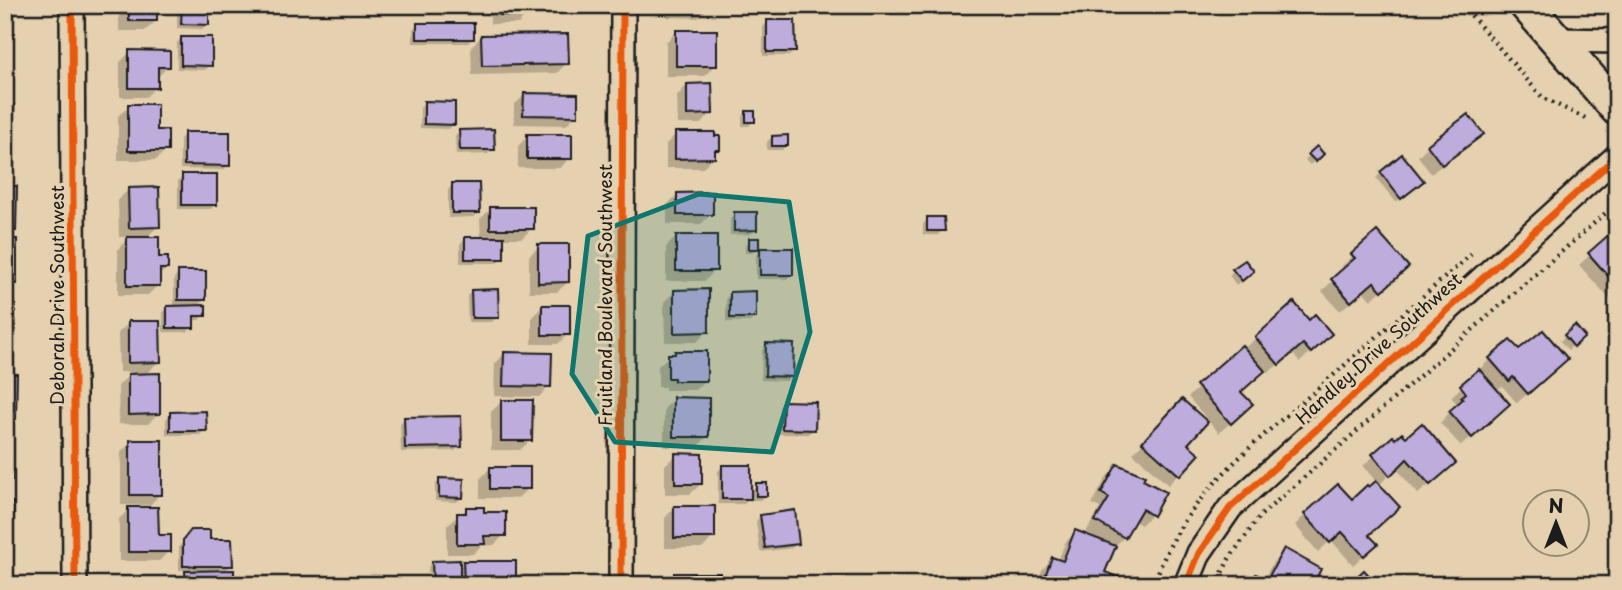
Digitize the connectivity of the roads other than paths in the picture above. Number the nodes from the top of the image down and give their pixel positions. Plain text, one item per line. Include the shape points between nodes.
1 (72, 5) edge
2 (623, 5) edge
3 (1526, 5) edge
4 (1556, 40) junction
5 (1617, 41) edge
6 (1606, 117) edge
7 (1617, 156) edge
8 (75, 585) edge
9 (621, 585) edge
10 (1186, 585) edge

1 - 8 street, Deborah Drive Southwest
2 - 9 street, Fruitland Boulevard Southwest
3 - 4 main road
4 - 5 street
4 - 6 main road
7 - 10 street, Handley Drive Southwest via 1230,508 1199,554

